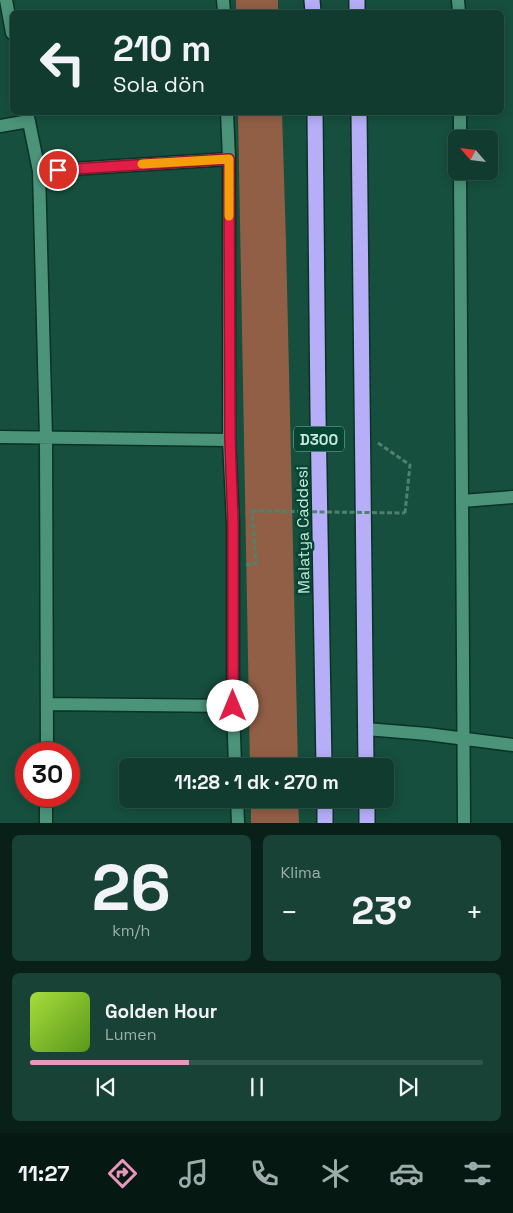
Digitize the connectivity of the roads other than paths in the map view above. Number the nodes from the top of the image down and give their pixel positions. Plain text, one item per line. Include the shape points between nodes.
1 (6, 0) edge
2 (10, 22) edge
3 (227, 115) edge
4 (315, 115) edge
5 (359, 115) edge
6 (460, 115) edge
7 (28, 117) edge
8 (0, 126) edge
9 (460, 130) edge
10 (229, 159) junction
11 (39, 171) junction
12 (460, 180) edge
13 (0, 437) edge
14 (46, 437) junction
15 (230, 440) junction
16 (513, 497) edge
17 (462, 501) junction
18 (47, 704) junction
19 (233, 706) junction
20 (366, 729) junction
21 (464, 739) junction
22 (47, 742) edge
23 (513, 745) edge
24 (235, 758) edge
25 (324, 758) edge
26 (366, 758) edge
27 (46, 807) edge
28 (237, 808) edge
29 (325, 808) edge
30 (367, 808) edge
31 (46, 823) edge
32 (238, 823) edge
33 (325, 823) edge
34 (367, 823) edge
35 (464, 823) edge

1 - 2 street
3 - 10 street
4 - 25 highway, Malatya Caddesi / D300
5 - 20 highway, D300
6 - 9 street
7 - 8 street
7 - 11 street
10 - 11 street
10 - 15 street
11 - 14 street
12 - 17 street
13 - 14 street
14 - 15 street
14 - 18 street
15 - 19 street
16 - 17 street
17 - 21 street
18 - 19 street
18 - 22 street
19 - 24 street
20 - 21 street
20 - 26 highway, D300
21 - 23 street
21 - 35 street
27 - 31 street
28 - 32 street
29 - 33 highway
30 - 34 highway

